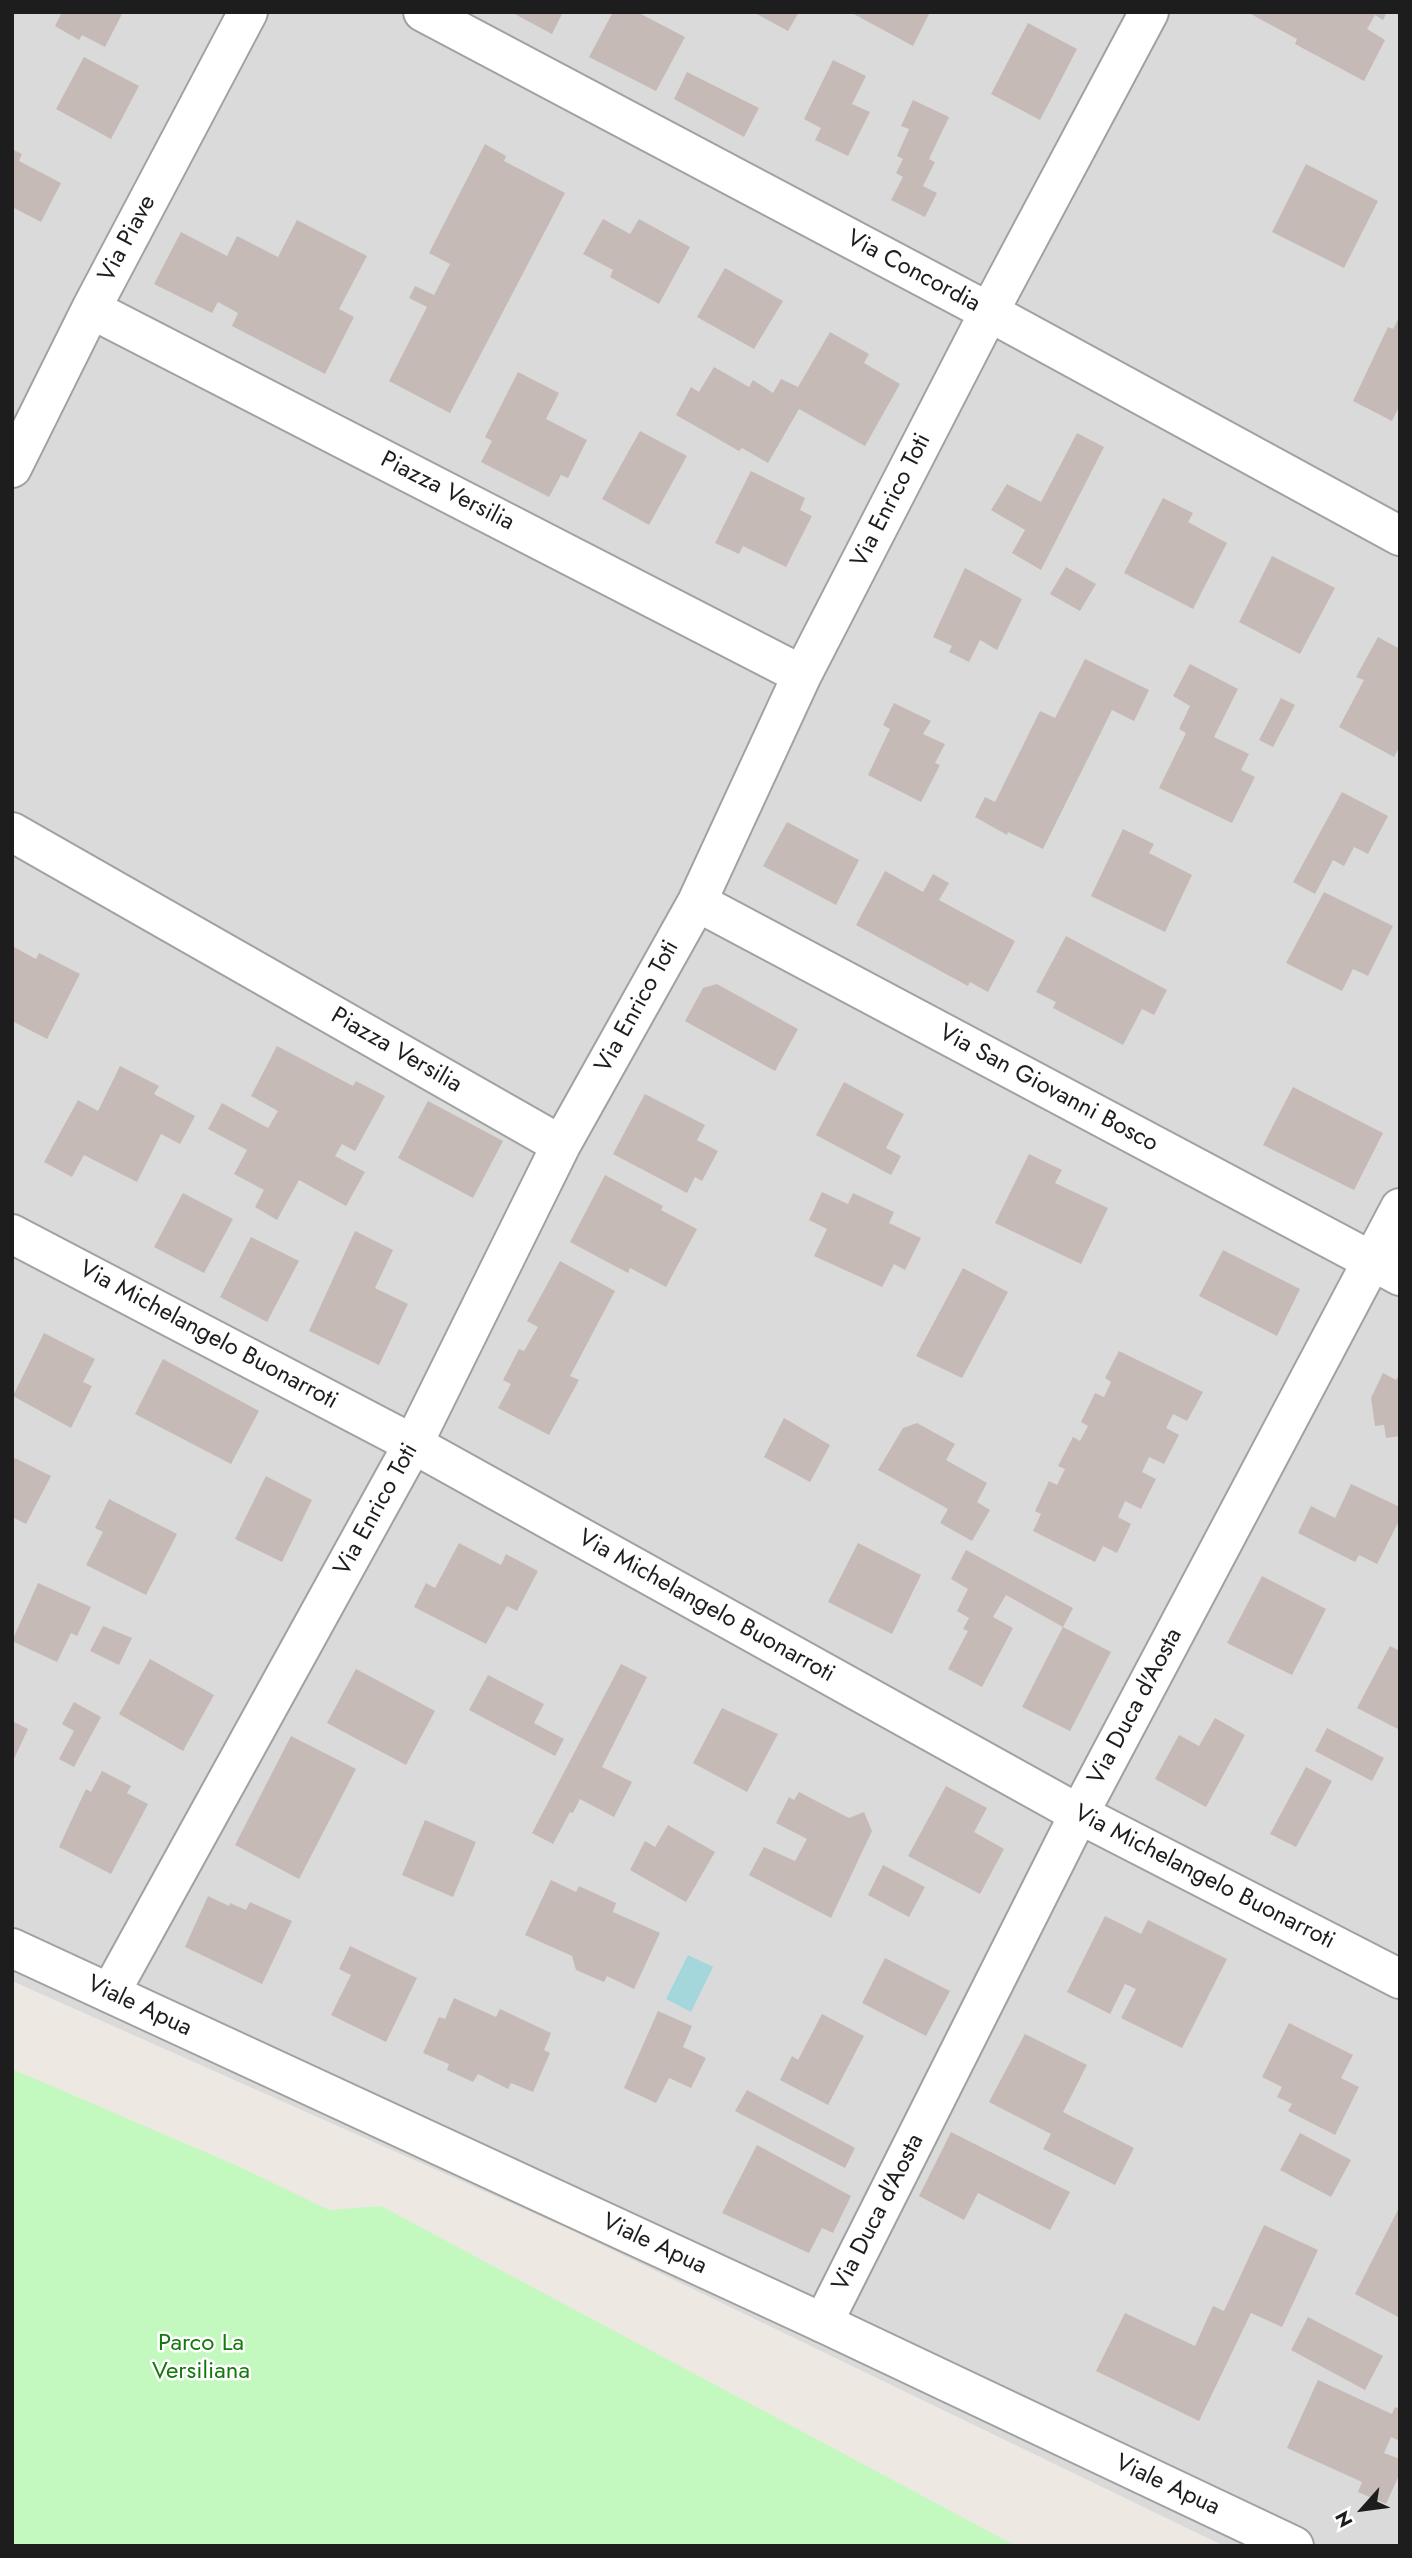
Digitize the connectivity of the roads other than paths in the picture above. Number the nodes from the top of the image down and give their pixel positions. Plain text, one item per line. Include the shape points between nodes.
1 (248, 12) edge
2 (422, 12) edge
3 (1149, 12) edge
4 (91, 309) junction
5 (989, 312) junction
6 (12, 468) edge
7 (1400, 536) edge
8 (802, 676) junction
9 (12, 832) edge
10 (697, 902) junction
11 (561, 1145) junction
12 (1400, 1208) edge
13 (12, 1234) edge
14 (1386, 1269) edge
15 (413, 1444) junction
16 (1079, 1814) junction
17 (12, 1948) edge
18 (1400, 1979) edge
19 (110, 1993) junction
20 (823, 2323) junction
21 (1294, 2546) edge

1 - 4 street, Via Piave
2 - 5 street, Via Concordia
3 - 5 street, Via Enrico Toti
4 - 6 street, Via Piave
4 - 8 street, Piazza Versilia
5 - 7 street, Via Concordia
5 - 8 street, Via Enrico Toti
8 - 10 street, Via Enrico Toti
9 - 11 street, Piazza Versilia
10 - 11 street, Via Enrico Toti
10 - 14 street, Via San Giovanni Bosco
11 - 15 street, Via Enrico Toti
12 - 14 street, Via Duca d'Aosta
13 - 15 street, Via Michelangelo Buonarroti
14 - 16 street, Via Duca d'Aosta
15 - 16 street, Via Michelangelo Buonarroti
15 - 19 street, Via Enrico Toti
16 - 18 street, Via Michelangelo Buonarroti
16 - 20 street, Via Duca d'Aosta
17 - 19 street, Viale Apua
19 - 20 street, Viale Apua
20 - 21 street, Viale Apua

